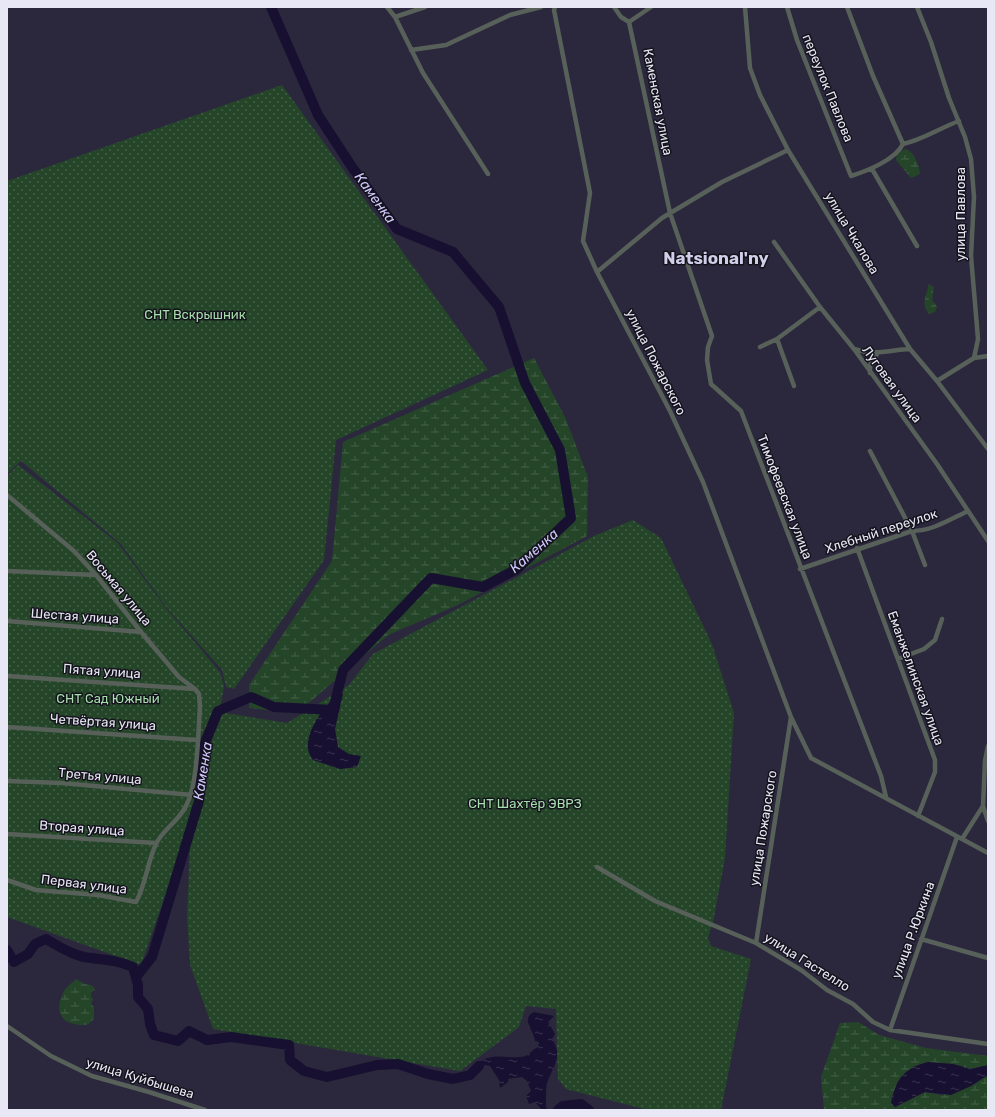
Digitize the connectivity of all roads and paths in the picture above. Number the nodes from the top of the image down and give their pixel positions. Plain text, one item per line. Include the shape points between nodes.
1 (387, 7) edge
2 (426, 7) edge
3 (541, 7) edge
4 (555, 7) edge
5 (614, 7) edge
6 (651, 7) edge
7 (745, 7) edge
8 (787, 7) edge
9 (847, 7) edge
10 (917, 7) edge
11 (395, 17) junction
12 (629, 22) junction
13 (411, 50) junction
14 (958, 121) junction
15 (903, 144) junction
16 (788, 150) junction
17 (872, 169) junction
18 (488, 174) dead end
19 (670, 213) junction
20 (774, 242) dead end
21 (917, 246) dead end
22 (597, 272) junction
23 (820, 307) junction
24 (777, 339) junction
25 (760, 347) dead end
26 (854, 349) junction
27 (910, 350) junction
28 (877, 354) junction
29 (988, 356) edge
30 (974, 358) junction
31 (870, 373) junction
32 (937, 381) junction
33 (794, 386) dead end
34 (988, 449) edge
35 (870, 451) dead end
36 (7, 494) edge
37 (968, 510) junction
38 (912, 531) junction
39 (988, 541) edge
40 (856, 548) junction
41 (925, 565) dead end
42 (800, 569) junction
43 (7, 571) edge
44 (96, 575) junction
45 (942, 619) dead end
46 (7, 621) edge
47 (141, 632) junction
48 (898, 658) junction
49 (7, 676) edge
50 (195, 689) junction
51 (791, 717) junction
52 (7, 727) edge
53 (197, 740) junction
54 (988, 746) edge
55 (7, 781) edge
56 (192, 795) junction
57 (886, 797) junction
58 (984, 806) junction
59 (918, 816) junction
60 (988, 821) edge
61 (7, 834) edge
62 (959, 838) junction
63 (156, 843) junction
64 (988, 853) edge
65 (597, 866) dead end
66 (7, 880) edge
67 (921, 939) junction
68 (756, 943) junction
69 (988, 958) edge
70 (7, 1026) edge
71 (890, 1030) junction
72 (988, 1044) edge
73 (205, 1110) edge

1 - 11 street
2 - 11 street
3 - 13 street via 510,15 446,45
4 - 22 street, улица Пожарского via 590,193 584,241
5 - 12 street
6 - 12 street
7 - 16 street, улица Чкалова via 750,68 760,95
8 - 17 street, переулок Павлова via 796,40 851,176
9 - 15 street via 873,76
10 - 14 street, улица Павлова
11 - 13 street
12 - 19 street, Каменская улица
13 - 18 street
14 - 15 street via 914,142
14 - 30 street, улица Павлова via 970,158 974,197 971,256 978,339
15 - 17 street via 900,149
16 - 19 street via 722,182
16 - 27 street, улица Чкалова
17 - 21 street
19 - 22 street
19 - 42 street, Тимофеевская улица via 712,336 707,360 711,384 741,411
20 - 23 street, Луговая улица
22 - 51 street, улица Пожарского via 667,405 703,482
23 - 24 street
23 - 26 street, Луговая улица
24 - 25 street
24 - 33 street
26 - 28 street
26 - 31 street, Луговая улица
27 - 28 street via 892,350
27 - 32 street, улица Чкалова
28 - 31 street via 870,365
29 - 30 street
30 - 32 street
31 - 37 street, Луговая улица
32 - 34 street, улица Чкалова
35 - 38 street
36 - 44 street, Восьмая улица via 74,551
37 - 38 street, Хлебный переулок via 931,529
37 - 39 street, Луговая улица
38 - 40 street, Хлебный переулок
38 - 41 street
40 - 42 street, Хлебный переулок
40 - 48 street, Еманжелинская улица
42 - 57 street, Тимофеевская улица via 881,776
43 - 44 street
44 - 47 street, Восьмая улица
45 - 48 street via 935,640 924,649
46 - 47 street, Шестая улица
47 - 50 street, Восьмая улица via 179,677
48 - 59 street, Еманжелинская улица via 935,760 935,772
49 - 50 street, Пятая улица
50 - 53 street via 199,694 200,707
51 - 57 street, улица Пожарского via 811,758
51 - 68 street, улица Пожарского
52 - 53 street, Четвёртая улица
53 - 56 street
54 - 58 street
55 - 56 street, Третья улица via 62,783
56 - 63 street via 179,818
57 - 59 street, улица Пожарского
58 - 60 street
58 - 62 street
59 - 62 street, улица Пожарского
61 - 63 street, Вторая улица
62 - 64 street
62 - 67 street, улица Р.Юркина
63 - 66 street, Первая улица via 148,862 141,894 136,902 98,895 36,890
65 - 68 street, улица Гастелло via 655,902
67 - 69 street
67 - 71 street, улица Р.Юркина
68 - 71 street, улица Гастелло via 853,1004 872,1022
70 - 73 street, улица Куйбышева via 51,1056 92,1076
71 - 72 street, улица Гастелло

